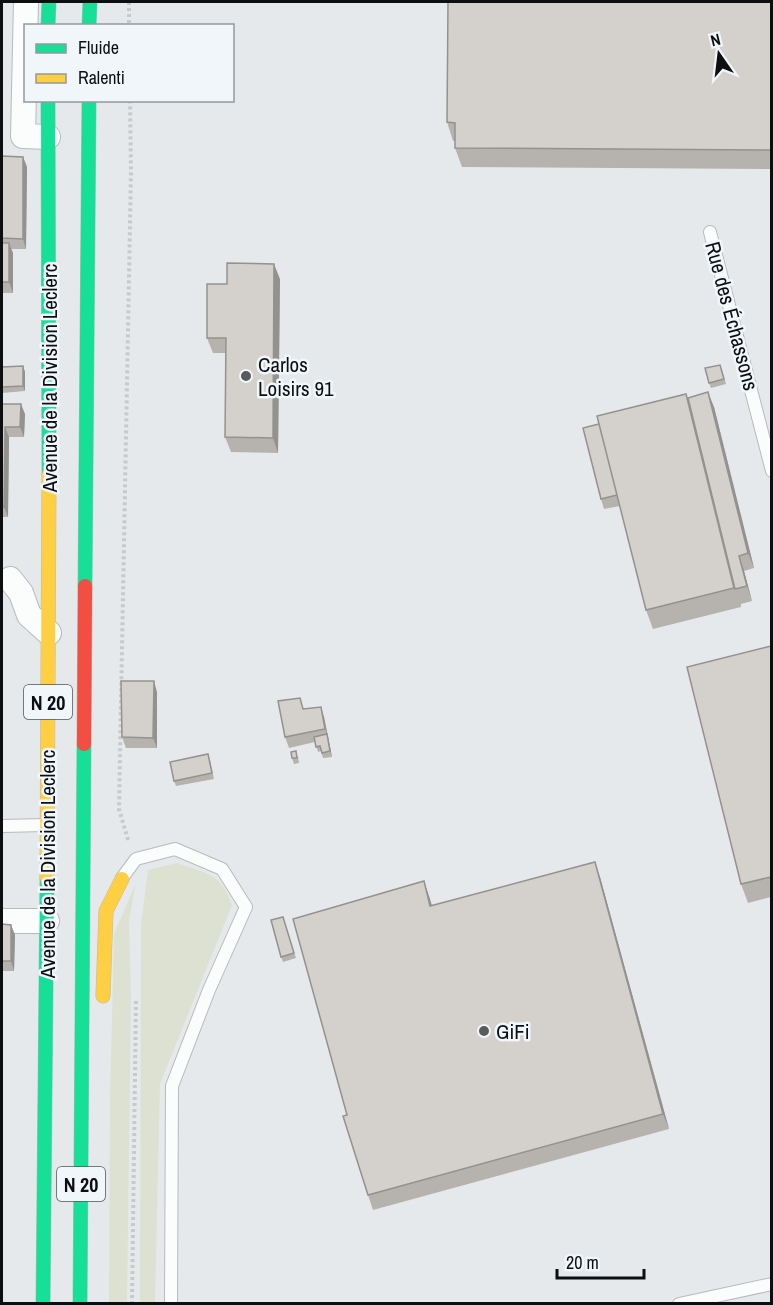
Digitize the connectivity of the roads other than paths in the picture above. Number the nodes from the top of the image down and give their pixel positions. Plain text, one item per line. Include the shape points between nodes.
1 (26, 2) edge
2 (49, 2) edge
3 (90, 2) edge
4 (26, 24) edge
5 (48, 24) edge
6 (90, 24) edge
7 (24, 91) edge
8 (48, 102) edge
9 (89, 102) edge
10 (48, 137) junction
11 (710, 232) dead end
12 (771, 471) edge
13 (4, 574) edge
14 (49, 633) junction
15 (47, 825) junction
16 (2, 826) edge
17 (122, 879) joint
18 (2, 921) edge
19 (47, 921) junction
20 (103, 1012) dead end
21 (97, 1041) dead end
22 (82, 1064) junction
23 (45, 1068) junction
24 (771, 1284) edge
25 (35, 1304) edge
26 (43, 1304) edge
27 (80, 1304) edge
28 (171, 1304) edge
29 (679, 1304) edge

1 - 4 street
2 - 5 main road
3 - 6 main road
7 - 10 street via 23,136
8 - 10 main road, Avenue de la Division Leclerc / N 20
9 - 22 main road, Avenue de la Division Leclerc / N 20
10 - 14 main road, Avenue de la Division Leclerc / N 20
11 - 12 lane, Rue des Échassons
13 - 14 street via 21,592 29,615
14 - 15 main road, Avenue de la Division Leclerc / N 20
15 - 16 lane
15 - 19 main road, Avenue de la Division Leclerc / N 20
17 - 20 main road via 106,911
17 - 28 lane via 136,859 175,849 222,869 246,908 172,1086
18 - 19 street
19 - 23 main road, Avenue de la Division Leclerc / N 20
21 - 22 main road
22 - 27 main road, Avenue de la Division Leclerc / N 20
23 - 25 main road
23 - 26 main road, Avenue de la Division Leclerc / N 20
24 - 29 lane

